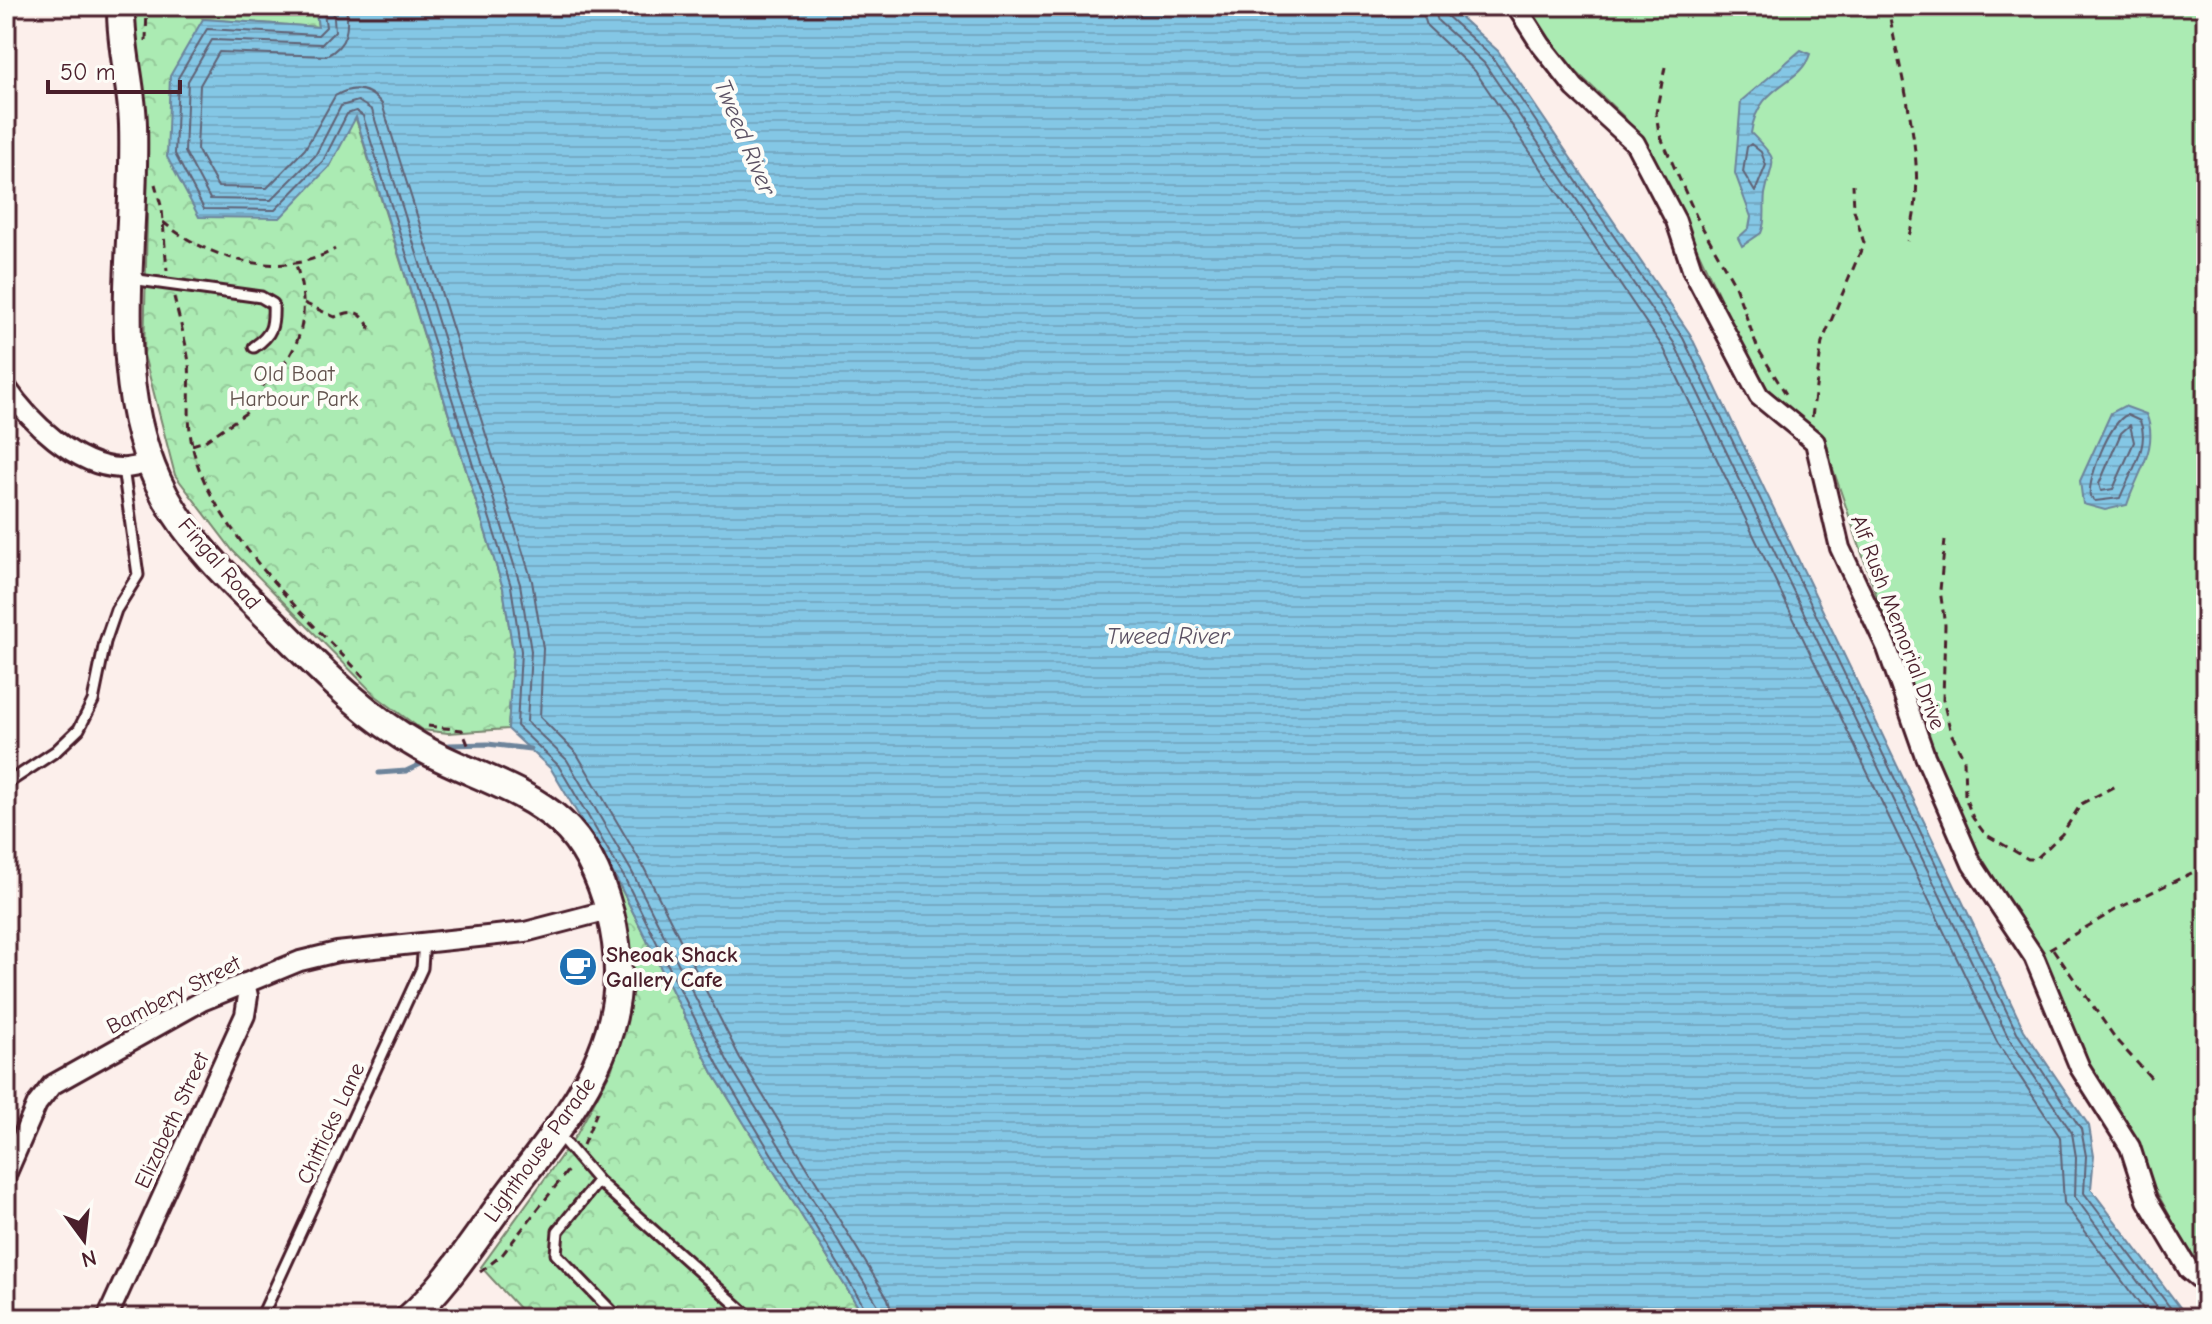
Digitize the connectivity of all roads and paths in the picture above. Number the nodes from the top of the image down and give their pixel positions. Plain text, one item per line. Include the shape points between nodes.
1 (121, 6) edge
2 (147, 6) edge
3 (1516, 6) edge
4 (1888, 6) edge
5 (147, 56) dead end
6 (1665, 67) dead end
7 (155, 182) dead end
8 (1853, 184) dead end
9 (163, 222) junction
10 (1907, 241) dead end
11 (335, 249) dead end
12 (295, 262) junction
13 (131, 279) junction
14 (171, 286) junction
15 (304, 303) junction
16 (372, 332) dead end
17 (254, 347) dead end
18 (6, 387) edge
19 (1789, 397) dead end
20 (1812, 404) junction
21 (1815, 442) junction
22 (192, 445) junction
23 (150, 463) junction
24 (123, 468) junction
25 (1945, 540) dead end
26 (369, 682) dead end
27 (425, 726) dead end
28 (469, 748) dead end
29 (6, 784) edge
30 (2117, 785) dead end
31 (2206, 866) edge
32 (609, 910) junction
33 (424, 941) junction
34 (2026, 944) junction
35 (2053, 948) junction
36 (245, 983) junction
37 (2152, 1079) dead end
38 (600, 1099) dead end
39 (556, 1131) junction
40 (576, 1154) junction
41 (6, 1175) edge
42 (598, 1181) junction
43 (479, 1273) dead end
44 (2206, 1284) edge
45 (107, 1318) edge
46 (261, 1318) edge
47 (409, 1318) edge
48 (618, 1318) edge
49 (751, 1318) edge

1 - 13 street, Fingal Road via 121,45 133,122
2 - 5 path
3 - 21 street via 1575,88 1635,143 1676,221 1692,269 1759,396
4 - 10 path via 1913,157 1916,204
6 - 19 path via 1656,113 1659,133 1734,283 1758,349
7 - 9 path
8 - 20 path via 1864,243 1822,342
9 - 12 path via 182,238 217,254 268,264
9 - 14 path
11 - 12 path
12 - 15 path
13 - 14 lane
13 - 23 street, Fingal Road via 132,393
14 - 17 lane via 261,297 273,304 270,336
14 - 22 path via 189,366
15 - 16 path via 335,317 348,310 357,313
15 - 22 path via 297,341 262,387 262,402
18 - 24 street via 36,423 62,443 92,461
20 - 21 path
20 - 21 path via 1800,413
21 - 34 street, Alf Rush Memorial Drive via 1840,548 1887,648 1925,756 1972,864
22 - 26 path via 199,472 226,523 295,606
23 - 24 street
23 - 32 street, Fingal Road via 166,497 211,559 322,672 417,745 551,813 590,859
24 - 29 lane via 138,575 116,610 93,701 79,729 56,751
25 - 30 path via 1940,590 1945,625 1943,700 1964,759 1965,797 1978,827 1993,841 2036,859 2062,834 2081,804
27 - 28 path via 462,730
31 - 35 path via 2119,908
32 - 33 street, Bambery Street via 525,932
32 - 39 street, Lighthouse Parade via 618,962 614,1016 593,1078
33 - 36 street, Bambery Street via 315,957
33 - 46 lane, Chitticks Lane via 422,968
34 - 35 path
34 - 44 street, Alf Rush Memorial Drive via 2080,1068 2130,1147 2147,1200 2189,1270
35 - 37 path via 2118,1042
36 - 41 street, Bambery Street via 202,1001 52,1085 37,1104
36 - 45 street, Elizabeth Street via 245,1015
38 - 40 path via 589,1138
39 - 40 lane
39 - 47 street, Lighthouse Parade
40 - 42 lane
40 - 43 path via 502,1255
42 - 48 lane via 558,1231 556,1254
42 - 49 lane

